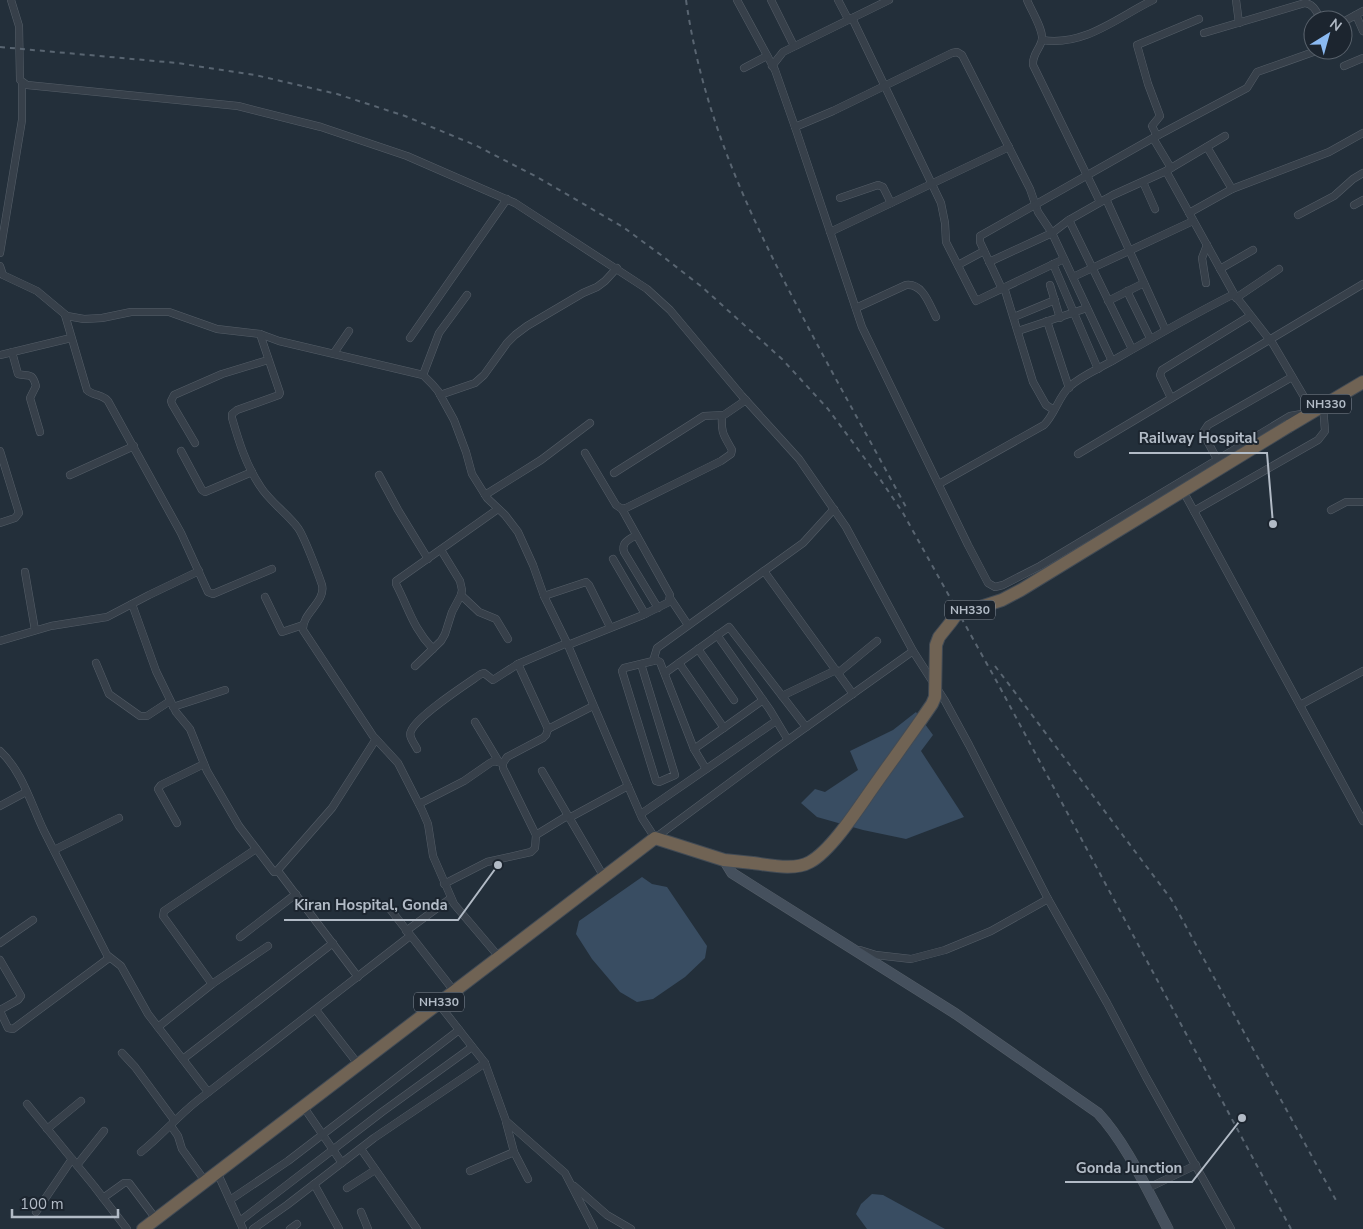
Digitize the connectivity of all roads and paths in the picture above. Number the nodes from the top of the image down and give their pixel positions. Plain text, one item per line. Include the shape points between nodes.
1 (11, 0) edge
2 (737, 0) edge
3 (771, 0) edge
4 (838, 0) edge
5 (888, 0) edge
6 (1027, 0) edge
7 (1153, 0) edge
8 (1236, 0) edge
9 (1316, 10) edge
10 (1363, 11) edge
11 (1356, 15) junction
12 (1353, 17) edge
13 (850, 19) junction
14 (1199, 19) dead end
15 (1239, 23) junction
16 (1363, 31) edge
17 (1204, 33) dead end
18 (1042, 40) junction
19 (794, 46) junction
20 (767, 56) junction
21 (1303, 56) edge
22 (1363, 58) edge
23 (772, 66) junction
24 (1344, 66) dead end
25 (744, 68) dead end
26 (22, 83) junction
27 (885, 85) junction
28 (796, 127) junction
29 (1363, 133) edge
30 (1225, 136) dead end
31 (1155, 137) junction
32 (1009, 147) junction
33 (1207, 147) junction
34 (1168, 169) junction
35 (1363, 173) edge
36 (1087, 176) junction
37 (1144, 182) junction
38 (932, 184) junction
39 (1232, 189) junction
40 (840, 198) dead end
41 (507, 199) junction
42 (1363, 200) edge
43 (1103, 201) junction
44 (891, 203) junction
45 (1354, 204) dead end
46 (1035, 205) junction
47 (1155, 209) dead end
48 (1189, 213) junction
49 (1298, 215) dead end
50 (1068, 220) junction
51 (1193, 221) junction
52 (830, 232) junction
53 (1052, 233) junction
54 (1207, 246) junction
55 (1129, 250) junction
56 (1253, 250) dead end
57 (984, 251) junction
58 (0, 253) edge
59 (1064, 259) junction
60 (989, 262) junction
61 (1053, 264) junction
62 (958, 265) junction
63 (0, 266) edge
64 (1091, 267) junction
65 (617, 268) junction
66 (1279, 269) dead end
67 (1220, 270) junction
68 (1073, 277) junction
69 (1144, 283) junction
70 (1206, 283) dead end
71 (1363, 284) edge
72 (1050, 285) dead end
73 (1003, 288) junction
74 (1127, 292) junction
75 (467, 294) dead end
76 (1235, 296) junction
77 (1055, 300) junction
78 (1108, 301) junction
79 (856, 308) junction
80 (1088, 308) junction
81 (1073, 313) junction
82 (65, 315) junction
83 (1250, 316) junction
84 (936, 317) dead end
85 (1014, 317) junction
86 (1060, 318) junction
87 (1047, 322) junction
88 (1165, 329) junction
89 (349, 331) dead end
90 (1018, 331) junction
91 (260, 334) junction
92 (71, 338) junction
93 (410, 338) dead end
94 (1150, 338) junction
95 (1270, 340) junction
96 (1132, 349) junction
97 (12, 352) junction
98 (334, 353) junction
99 (0, 355) edge
100 (268, 360) junction
101 (1112, 361) junction
102 (1098, 369) junction
103 (423, 376) junction
104 (1292, 377) junction
105 (1363, 382) edge
106 (1069, 388) junction
107 (440, 395) junction
108 (1171, 398) junction
109 (746, 400) junction
110 (1318, 409) junction
111 (1054, 410) junction
112 (722, 416) junction
113 (590, 423) dead end
114 (40, 432) dead end
115 (195, 443) dead end
116 (134, 446) junction
117 (0, 450) edge
118 (181, 451) dead end
119 (585, 453) dead end
120 (1078, 454) dead end
121 (1217, 459) junction
122 (252, 472) junction
123 (614, 473) dead end
124 (70, 475) dead end
125 (379, 475) dead end
126 (1179, 482) junction
127 (939, 484) junction
128 (485, 495) junction
129 (1363, 502) edge
130 (498, 509) junction
131 (622, 509) junction
132 (834, 509) junction
133 (1331, 510) dead end
134 (1194, 511) junction
135 (0, 523) edge
136 (636, 535) junction
137 (441, 550) junction
138 (428, 559) junction
139 (613, 559) dead end
140 (272, 569) dead end
141 (199, 571) junction
142 (764, 571) junction
143 (25, 572) dead end
144 (461, 595) junction
145 (544, 596) junction
146 (265, 597) dead end
147 (670, 598) junction
148 (132, 604) junction
149 (658, 608) junction
150 (645, 614) junction
151 (303, 625) junction
152 (688, 625) junction
153 (610, 627) junction
154 (35, 630) junction
155 (717, 635) junction
156 (508, 640) dead end
157 (0, 641) edge
158 (877, 641) dead end
159 (567, 644) junction
160 (433, 649) junction
161 (698, 649) junction
162 (913, 651) junction
163 (653, 661) junction
164 (96, 663) dead end
165 (678, 663) junction
166 (518, 664) junction
167 (641, 664) junction
168 (415, 666) dead end
169 (1363, 671) edge
170 (837, 672) junction
171 (665, 673) junction
172 (225, 690) dead end
173 (853, 694) junction
174 (782, 696) junction
175 (734, 700) dead end
176 (764, 700) junction
177 (172, 704) junction
178 (1300, 705) junction
179 (593, 706) junction
180 (776, 721) junction
181 (475, 722) dead end
182 (806, 727) junction
183 (724, 728) junction
184 (548, 730) junction
185 (376, 740) junction
186 (788, 740) junction
187 (417, 749) dead end
188 (694, 749) junction
189 (0, 750) edge
190 (501, 762) junction
191 (204, 764) junction
192 (706, 769) junction
193 (542, 771) dead end
194 (628, 786) junction
195 (26, 792) junction
196 (419, 804) junction
197 (0, 806) edge
198 (641, 814) junction
199 (568, 817) junction
200 (119, 818) dead end
201 (1363, 821) edge
202 (177, 823) dead end
203 (536, 835) junction
204 (655, 838) junction
205 (54, 850) junction
206 (256, 850) junction
207 (724, 860) junction
208 (278, 871) junction
209 (604, 877) junction
210 (444, 884) junction
211 (296, 894) junction
212 (450, 898) junction
213 (1048, 899) junction
214 (390, 909) dead end
215 (33, 920) dead end
216 (408, 934) junction
217 (240, 937) dead end
218 (333, 942) junction
219 (0, 943) edge
220 (268, 946) dead end
221 (848, 946) junction
222 (498, 957) junction
223 (109, 958) junction
224 (0, 960) edge
225 (358, 977) junction
226 (212, 984) junction
227 (454, 990) junction
228 (438, 1003) junction
229 (0, 1010) edge
230 (316, 1010) junction
231 (158, 1027) junction
232 (459, 1030) junction
233 (472, 1047) junction
234 (122, 1053) dead end
235 (183, 1059) junction
236 (484, 1063) junction
237 (358, 1064) junction
238 (208, 1092) junction
239 (81, 1101) dead end
240 (27, 1104) dead end
241 (303, 1106) junction
242 (506, 1121) junction
243 (172, 1123) junction
244 (47, 1129) junction
245 (104, 1131) dead end
246 (322, 1133) junction
247 (332, 1149) junction
248 (361, 1149) junction
249 (141, 1152) dead end
250 (514, 1152) junction
251 (74, 1162) junction
252 (342, 1163) junction
253 (1196, 1165) junction
254 (376, 1170) junction
255 (470, 1171) dead end
256 (217, 1172) junction
257 (528, 1179) dead end
258 (205, 1181) junction
259 (570, 1183) junction
260 (314, 1184) junction
261 (347, 1188) dead end
262 (1146, 1189) junction
263 (103, 1198) junction
264 (230, 1200) junction
265 (36, 1212) dead end
266 (361, 1212) dead end
267 (156, 1219) junction
268 (240, 1221) junction
269 (297, 1224) dead end
270 (127, 1229) edge
271 (143, 1229) edge
272 (244, 1229) edge
273 (253, 1229) edge
274 (290, 1229) edge
275 (338, 1229) edge
276 (368, 1229) edge
277 (417, 1229) edge
278 (594, 1229) edge
279 (631, 1229) edge
280 (1168, 1229) edge
281 (1231, 1229) edge

1 - 26 street via 19,26
2 - 20 street
3 - 19 street
4 - 13 street
5 - 13 street
6 - 18 street
7 - 18 street via 1104,28 1082,36 1052,42
8 - 15 street
9 - 15 street via 1305,3
10 - 11 street
11 - 12 street
11 - 16 street
13 - 19 street
13 - 27 street
14 - 31 street via 1137,45 1160,116 1152,126
15 - 17 street
18 - 36 street via 1032,58 1032,65
19 - 23 street via 782,52
20 - 23 street
20 - 25 street
21 - 31 street via 1257,72 1247,88
22 - 24 street
23 - 28 street
26 - 41 street via 238,106 321,127 407,156
26 - 58 street via 22,120
27 - 28 street
27 - 32 street via 957,52 967,61
27 - 38 street
28 - 52 street
29 - 39 street via 1329,152
30 - 33 street
31 - 34 street
31 - 36 street
32 - 38 street
32 - 46 street
33 - 34 street
33 - 39 street
34 - 37 street
34 - 48 street
35 - 49 street via 1334,196
36 - 43 street
36 - 46 street
37 - 43 street
37 - 47 street
38 - 44 street
38 - 62 street via 945,223 946,242
39 - 48 street
40 - 44 street via 878,185 883,187
41 - 65 street
41 - 93 street
42 - 45 street
43 - 50 street
43 - 55 street
44 - 52 street
46 - 53 street
46 - 57 street via 980,236
48 - 51 street
50 - 53 street
50 - 64 street
51 - 54 street
51 - 55 street
52 - 79 street
53 - 59 street
53 - 60 street
54 - 67 street
54 - 70 street via 1202,262
55 - 64 street
55 - 69 street
56 - 67 street
57 - 60 street
57 - 62 street
59 - 61 street
59 - 68 street
60 - 73 street
61 - 73 street
61 - 81 street
62 - 73 street via 976,301
63 - 82 street via 4,275 37,291
64 - 68 street
64 - 78 street
65 - 107 street via 597,287 515,335 475,383
65 - 109 street via 647,288 670,310
66 - 76 street
67 - 76 street
68 - 80 street
69 - 74 street
69 - 88 street
71 - 95 street
72 - 77 street
73 - 85 street
74 - 78 street
74 - 94 street
75 - 103 street via 437,337
76 - 83 street
76 - 88 street
77 - 85 street
77 - 86 street
78 - 96 street
79 - 84 street via 914,285 922,290
79 - 127 street via 862,327
80 - 81 street
80 - 101 street
81 - 86 street
81 - 102 street
82 - 91 street via 84,319 130,312 169,312 217,329
82 - 92 street
83 - 95 street
83 - 108 street via 1162,370 1160,375
85 - 90 street
86 - 87 street
87 - 90 street
87 - 106 street
88 - 94 street
89 - 98 street
90 - 111 street via 1033,382 1046,405
91 - 98 street
91 - 100 street
92 - 97 street
92 - 116 street via 87,390 107,399
94 - 96 street
95 - 104 street
95 - 108 street
96 - 101 street
97 - 99 street
97 - 114 street via 18,374 34,378 36,386 30,398
98 - 103 street
100 - 115 street via 222,374 174,395 172,404
100 - 122 street via 279,395 232,414
101 - 102 street
102 - 106 street
103 - 107 street
104 - 110 street
104 - 121 street via 1208,425 1204,435
105 - 110 highway, NH330
106 - 111 street
107 - 128 street via 454,420 472,474
108 - 120 street
109 - 112 street
109 - 132 street via 799,459
110 - 121 street via 1290,416
110 - 134 street via 1325,431 1318,440
110 - 207 highway, NH330, bridge via 1015,593 956,615 936,646 935,698 932,704 822,854 796,866
111 - 127 street via 1044,425
112 - 123 street via 704,416
112 - 131 street via 721,429 731,454
113 - 128 street via 541,460
116 - 124 street
116 - 141 street
117 - 135 street via 19,513 15,518
118 - 122 street via 205,492
119 - 131 street via 616,505
121 - 126 street
122 - 151 street via 267,497 299,529 322,586 320,597
125 - 138 street
126 - 127 street via 1040,566 995,587 988,583
126 - 134 street
128 - 130 street
129 - 133 street via 1346,502
130 - 137 street
130 - 145 street via 518,532
131 - 136 street
132 - 142 street via 809,538
132 - 162 street
134 - 178 street
136 - 147 street
136 - 149 street via 622,548
137 - 138 street
137 - 144 street via 460,581
138 - 160 street via 396,584 422,637
139 - 150 street
140 - 141 street via 212,594
141 - 148 street
142 - 152 street
142 - 170 street
143 - 154 street
144 - 156 street via 479,612 496,619
144 - 160 street via 445,634
145 - 153 street via 586,582
145 - 159 street
146 - 151 street via 282,632
147 - 149 street via 668,603
147 - 152 street
148 - 154 street via 107,618
148 - 177 street
149 - 150 street
150 - 153 street
151 - 185 street via 303,630
152 - 163 street via 657,648
153 - 159 street
154 - 157 street
155 - 161 street
155 - 174 street via 731,628
155 - 176 street
158 - 170 street
159 - 166 street
159 - 179 street
160 - 168 street
161 - 165 street
161 - 175 street
162 - 173 street
162 - 213 street via 969,745
163 - 167 street
163 - 171 street via 659,661
164 - 177 street via 109,694 140,716
165 - 171 street
165 - 183 street
166 - 184 street
166 - 187 street via 493,680 484,673 480,674 426,714 410,734
167 - 167 street via 624,668 622,672 656,781 659,782 675,775
169 - 178 street
170 - 173 street
170 - 174 street
171 - 188 street
172 - 177 street
173 - 182 street
174 - 182 street
176 - 180 street
176 - 183 street
177 - 191 street via 190,729
178 - 201 street
179 - 184 street
179 - 194 street
180 - 186 street
180 - 192 street
181 - 190 street
182 - 186 street
183 - 188 street
184 - 190 street via 543,738
185 - 196 street via 398,763
185 - 208 street via 332,808
186 - 204 street
188 - 192 street
189 - 195 street via 12,763
190 - 196 street via 490,762 464,781
190 - 203 street
191 - 202 street via 159,786
191 - 206 street
192 - 198 street
193 - 199 street
194 - 198 street
194 - 199 street
195 - 197 street
195 - 205 street
196 - 210 street via 428,824 433,856
198 - 204 street
199 - 203 street
199 - 209 street
200 - 205 street
203 - 210 street via 535,848 531,852 488,862
204 - 207 highway, NH330
204 - 209 highway, NH330
205 - 223 street
206 - 208 street via 274,872
206 - 226 street via 164,911 163,916
207 - 221 street via 732,872
208 - 211 street
209 - 222 highway, NH330
210 - 212 street
211 - 217 street
211 - 218 street
212 - 216 street
212 - 222 street
213 - 221 street via 991,931 945,950 911,959 876,955
213 - 253 street
214 - 216 street
215 - 219 street
216 - 225 street
216 - 227 street
218 - 225 street
218 - 235 street
220 - 226 street
221 - 262 street via 956,1014 1098,1113
222 - 227 highway, NH330
223 - 229 street via 13,1029 8,1028
223 - 231 street via 121,966
224 - 229 street via 21,996
225 - 230 street
226 - 231 street
227 - 228 highway, NH330
228 - 232 street
228 - 237 highway, NH330
230 - 237 street
230 - 238 street
231 - 235 street
232 - 233 street
232 - 246 street
233 - 236 street
233 - 247 street
234 - 243 street
235 - 238 street
236 - 242 street
236 - 248 street
237 - 241 highway, NH330
238 - 243 street
239 - 244 street
240 - 244 street
241 - 246 street
241 - 256 highway, NH330
242 - 250 street
242 - 259 street via 565,1172
243 - 249 street
243 - 258 street via 182,1149
244 - 251 street
245 - 251 street
246 - 247 street
246 - 264 street
247 - 252 street
247 - 268 street
248 - 252 street
248 - 254 street
250 - 255 street
250 - 257 street
251 - 263 street
251 - 265 street
252 - 260 street
253 - 262 street
253 - 281 street
254 - 261 street
254 - 277 street
256 - 258 highway, NH330
256 - 264 street
258 - 267 highway, NH330
259 - 278 street
259 - 279 street via 607,1215
260 - 273 street
260 - 275 street
262 - 280 street
263 - 267 street via 129,1183
263 - 270 street
264 - 268 street
266 - 276 street
267 - 271 highway, NH330
268 - 272 street
269 - 274 street

